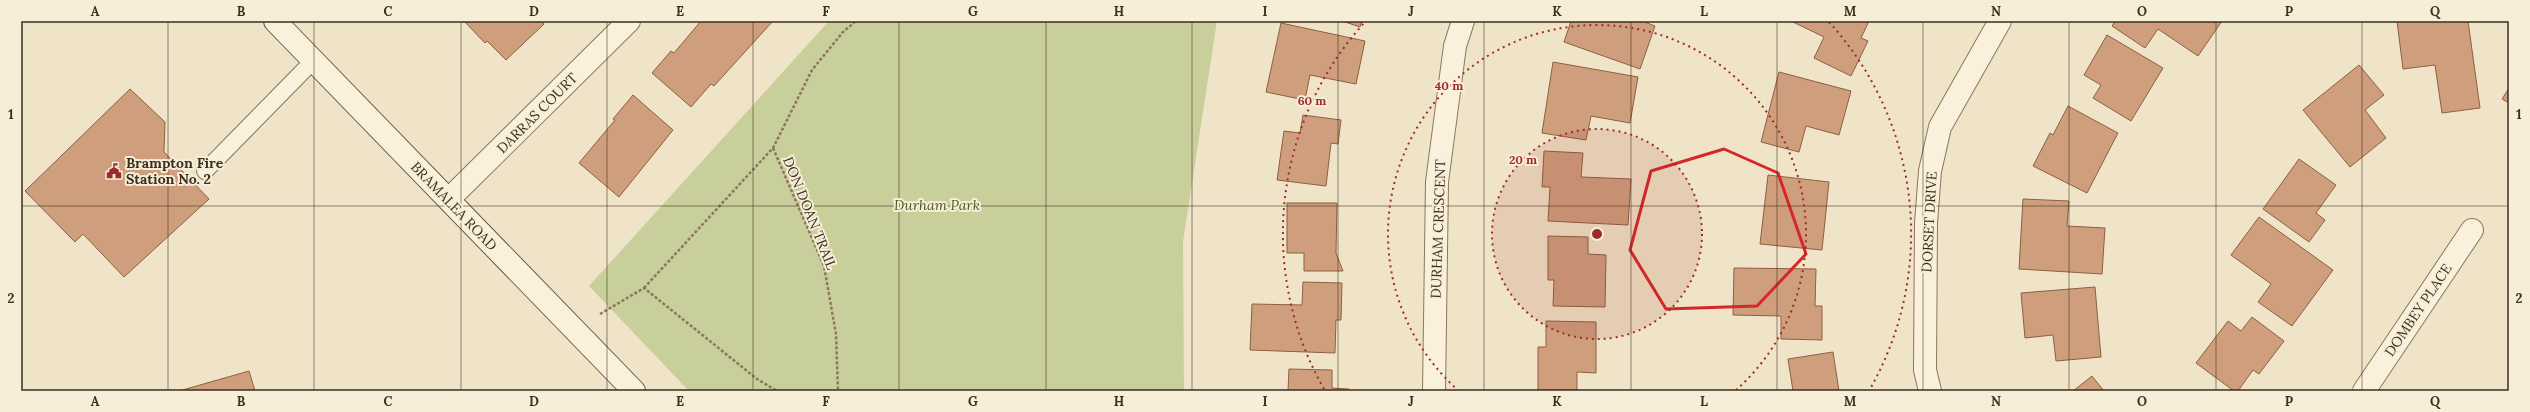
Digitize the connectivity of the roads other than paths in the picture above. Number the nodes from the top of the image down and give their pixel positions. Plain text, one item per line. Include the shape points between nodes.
1 (274, 21) edge
2 (1463, 21) edge
3 (2000, 21) edge
4 (625, 23) edge
5 (313, 61) junction
6 (205, 171) dead end
7 (449, 199) junction
8 (2472, 230) dead end
9 (634, 391) edge
10 (1434, 391) edge
11 (1930, 391) edge
12 (2364, 391) edge

1 - 5 street, BRAMALEA ROAD
2 - 10 street, DURHAM CRESCENT via 1455,46 1437,182
3 - 11 street, DORSET DRIVE via 1940,127 1930,171 1926,223 1925,370
4 - 7 street, DARRAS COURT
5 - 6 lane
5 - 7 street, BRAMALEA ROAD
7 - 9 street, BRAMALEA ROAD
8 - 12 street, DOMBEY PLACE

